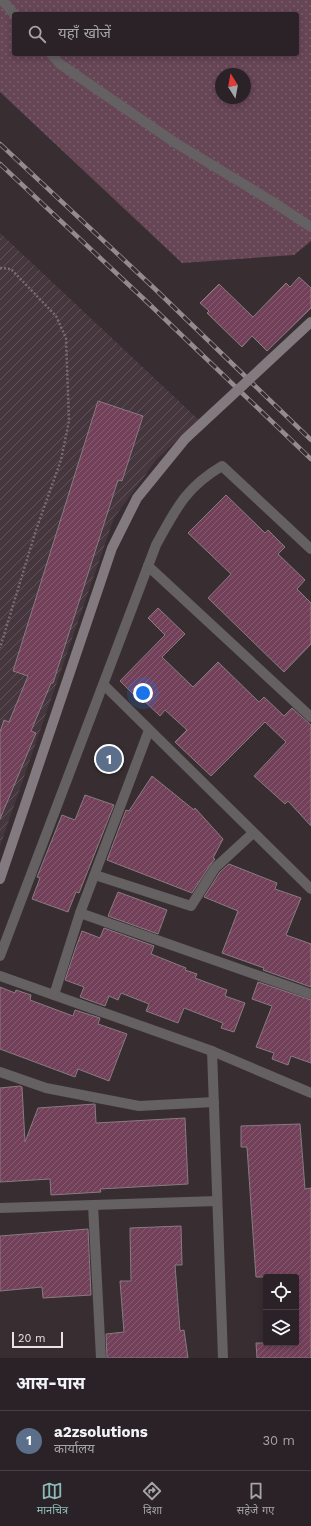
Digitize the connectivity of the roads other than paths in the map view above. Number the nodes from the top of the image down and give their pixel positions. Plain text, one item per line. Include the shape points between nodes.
1 (2, 0) edge
2 (12, 12) edge
3 (53, 56) edge
4 (311, 227) edge
5 (311, 322) edge
6 (311, 549) edge
7 (148, 566) junction
8 (104, 684) junction
9 (311, 717) edge
10 (149, 730) junction
11 (253, 832) junction
12 (95, 875) junction
13 (0, 879) edge
14 (311, 889) edge
15 (80, 913) junction
16 (0, 956) edge
17 (0, 976) edge
18 (311, 994) edge
19 (54, 995) junction
20 (212, 1051) junction
21 (0, 1072) edge
22 (311, 1093) edge
23 (214, 1102) junction
24 (217, 1201) junction
25 (93, 1205) junction
26 (0, 1208) edge
27 (101, 1358) edge
28 (223, 1358) edge

1 - 2 street
3 - 4 street via 60,64 174,142
5 - 13 main road, bridge via 186,439 137,498 112,548
6 - 7 street via 222,466 203,477 178,504
7 - 8 street
7 - 9 street
8 - 10 street
8 - 16 street
10 - 11 street
10 - 12 street
11 - 12 street via 215,868 191,906
11 - 14 street
12 - 15 street
15 - 18 street
15 - 19 street
17 - 19 street
19 - 20 street
20 - 22 street
20 - 23 street
21 - 23 street via 46,1088 139,1106
23 - 24 street
24 - 25 street
24 - 28 street
25 - 26 street
25 - 27 street

